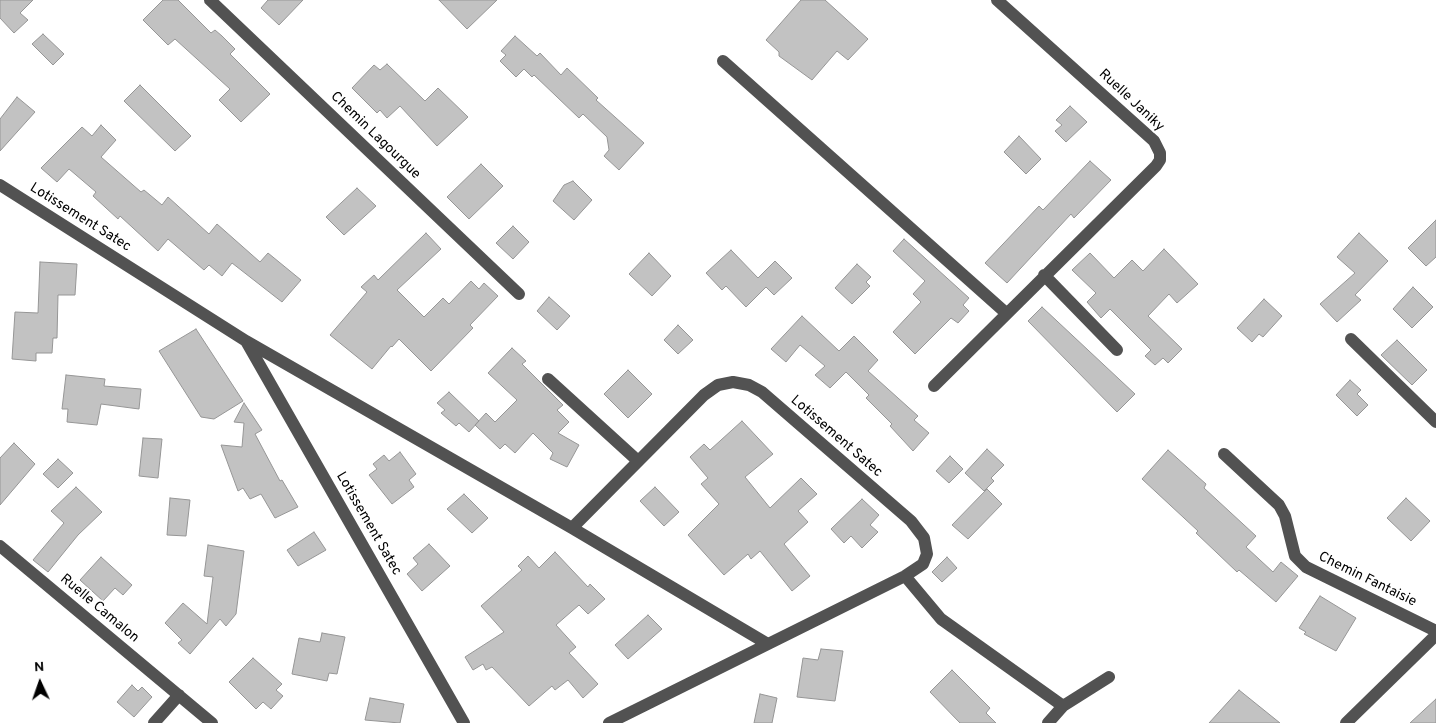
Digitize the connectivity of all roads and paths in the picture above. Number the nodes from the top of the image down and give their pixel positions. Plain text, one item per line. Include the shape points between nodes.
1 (210, 0) edge
2 (997, 0) edge
3 (723, 61) dead end
4 (0, 185) edge
5 (1044, 275) junction
6 (519, 294) dead end
7 (1006, 313) junction
8 (1351, 339) dead end
9 (246, 341) junction
10 (1117, 350) dead end
11 (548, 379) dead end
12 (934, 386) dead end
13 (1436, 422) edge
14 (1224, 454) dead end
15 (638, 461) junction
16 (572, 528) junction
17 (0, 546) edge
18 (905, 576) junction
19 (1436, 631) edge
20 (1436, 635) edge
21 (766, 643) junction
22 (1110, 677) dead end
23 (179, 695) junction
24 (1063, 706) junction
25 (154, 723) edge
26 (212, 723) edge
27 (464, 723) edge
28 (609, 723) edge
29 (1048, 723) edge
30 (1346, 723) edge

1 - 6 street, Chemin Lagourgue
2 - 5 street, Ruelle Janiky via 1154,141 1160,153 1156,166
3 - 7 street
4 - 9 street, Lotissement Satec
5 - 7 street, Ruelle Janiky
5 - 10 street
7 - 12 street, Ruelle Janiky
8 - 13 street
9 - 16 street, Lotissement Satec
9 - 27 street, Lotissement Satec
11 - 15 street
14 - 19 street, Chemin Fantaisie via 1279,505 1295,556 1306,567
15 - 16 street, Lotissement Satec
15 - 18 street, Lotissement Satec via 718,385 733,382 750,385 912,522 924,538 927,554 923,564
16 - 21 street, Lotissement Satec
17 - 23 street, Ruelle Camalon
18 - 21 street, Lotissement Satec
18 - 24 street via 941,618
20 - 30 street
21 - 28 street, Lotissement Satec
22 - 24 street
23 - 25 street
23 - 26 street, Ruelle Camalon
24 - 29 street

